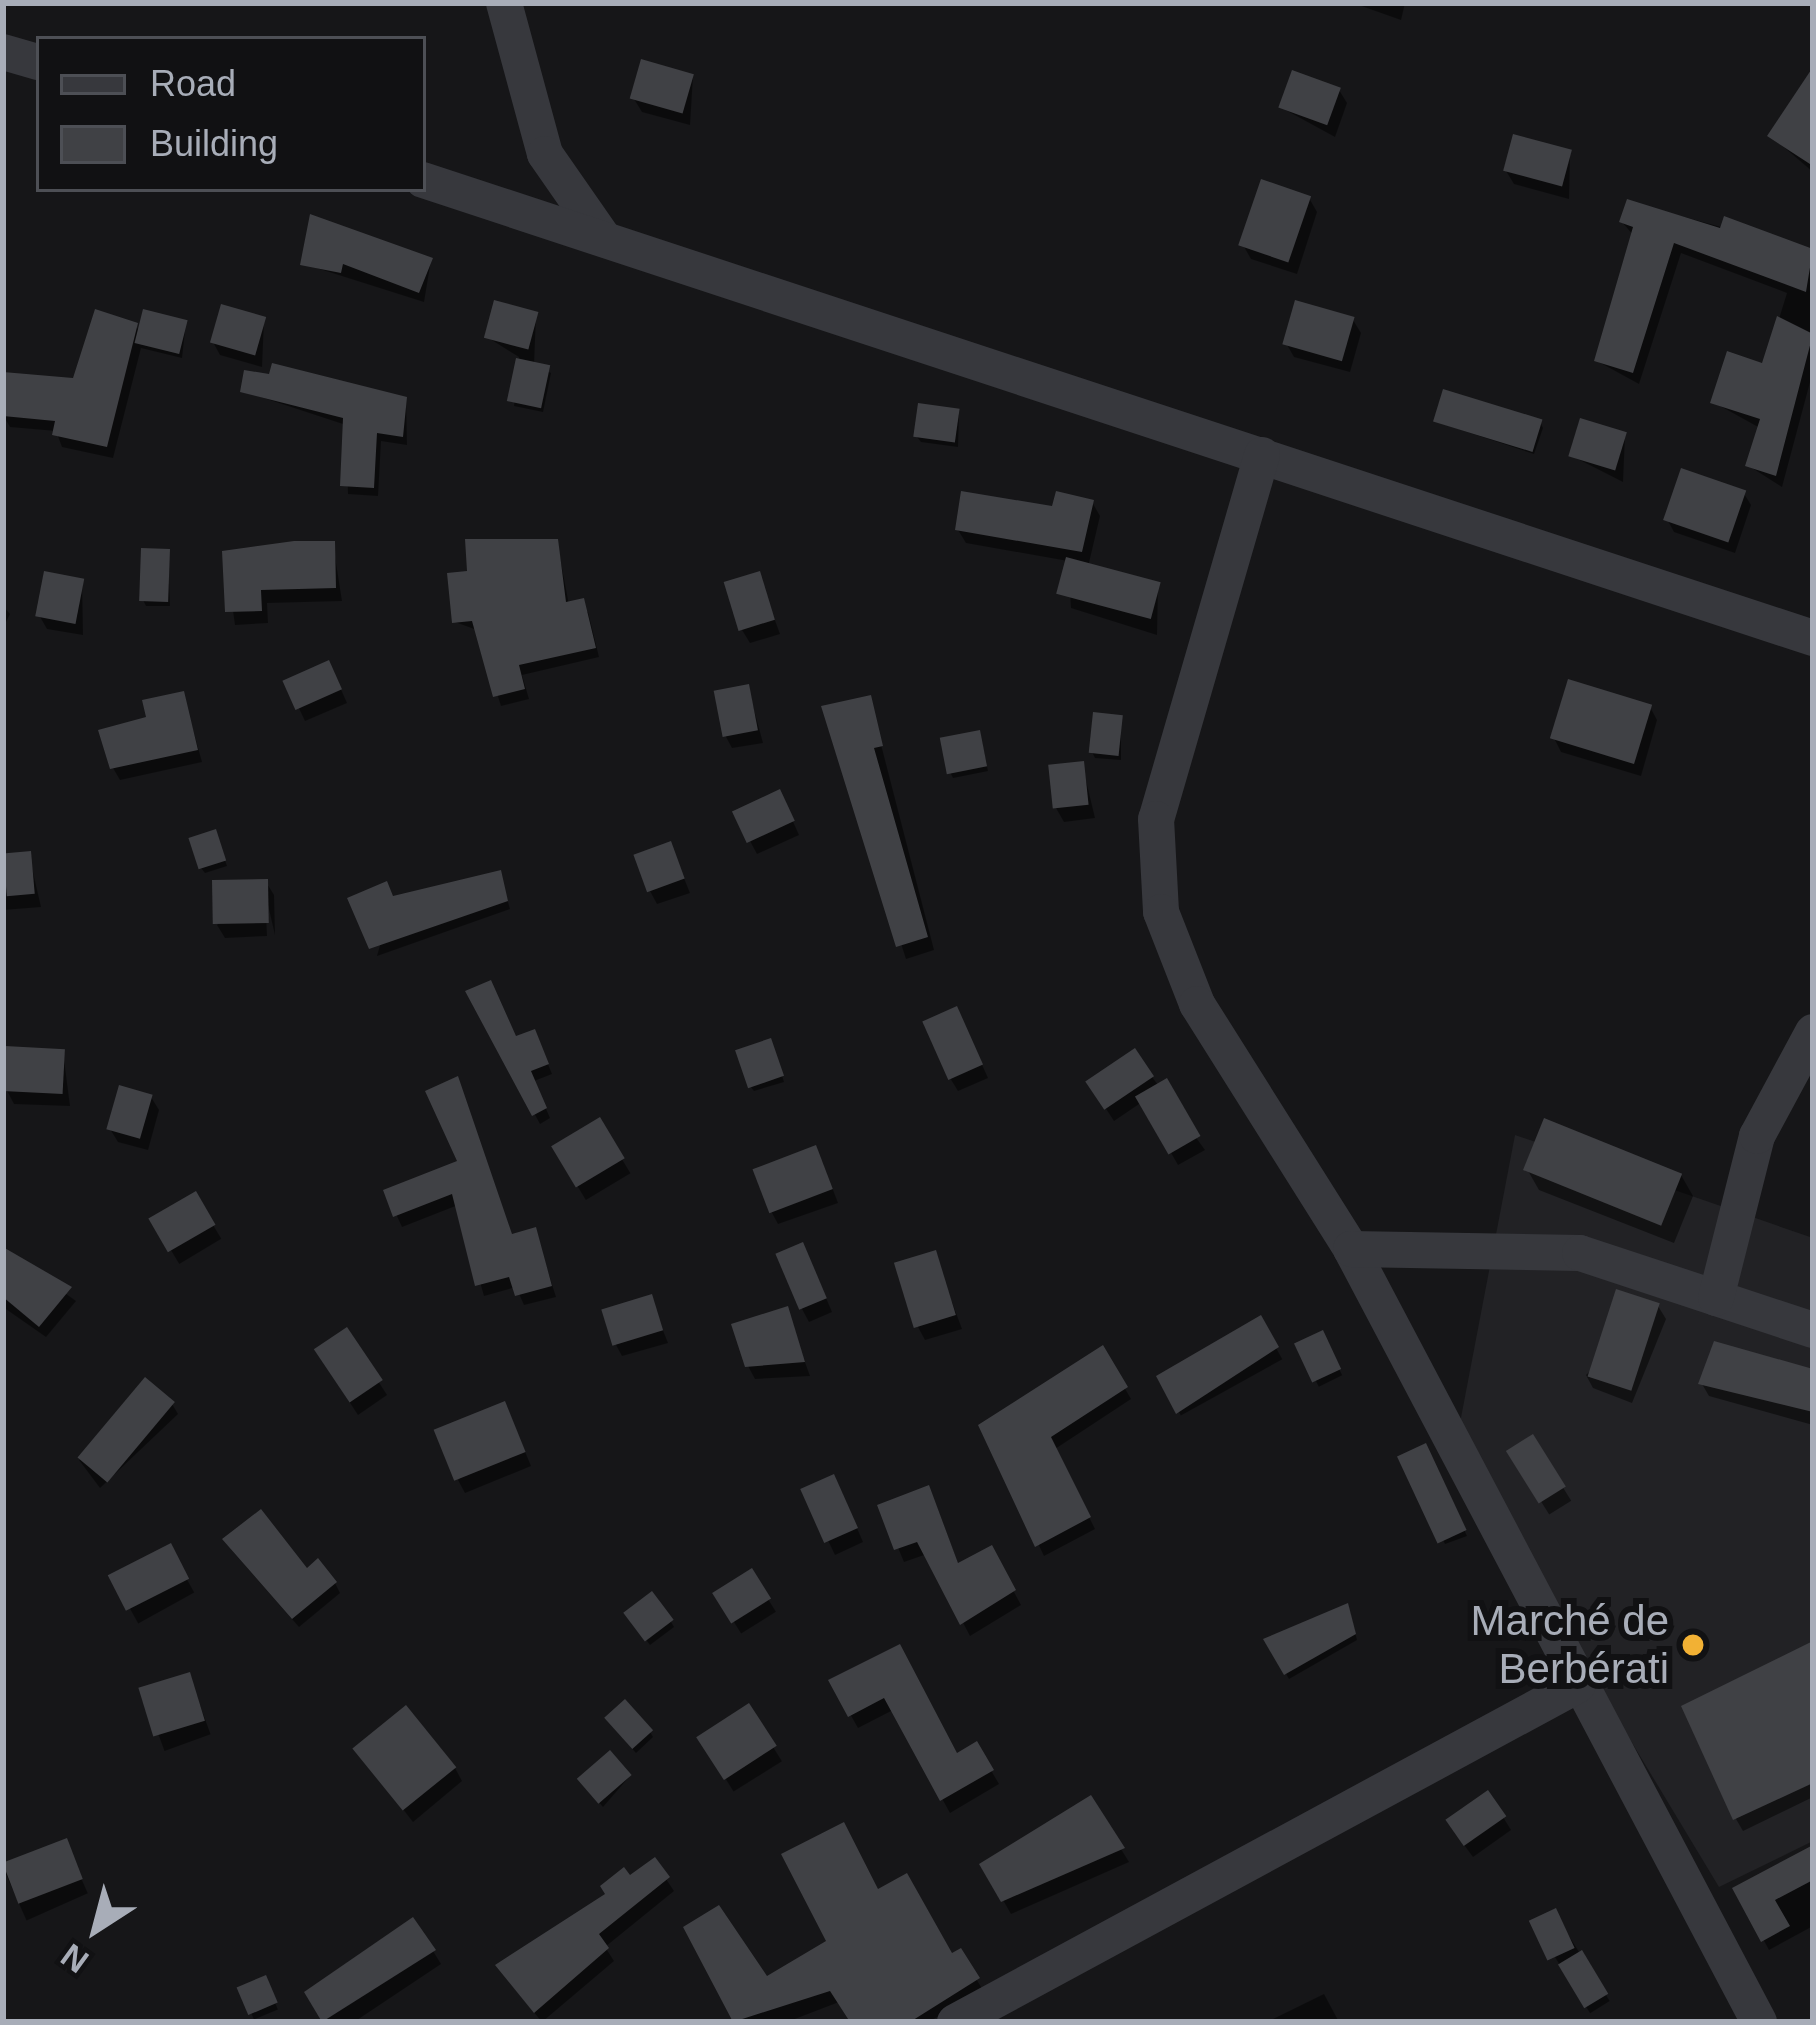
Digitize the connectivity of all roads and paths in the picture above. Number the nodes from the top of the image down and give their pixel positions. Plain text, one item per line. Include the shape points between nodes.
1 (504, 3) edge
2 (3, 52) edge
3 (36, 61) edge
4 (426, 180) edge
5 (604, 239) junction
6 (1262, 455) junction
7 (1813, 638) edge
8 (1813, 1032) edge
9 (1351, 1249) junction
10 (1716, 1298) junction
11 (1813, 1330) edge
12 (1578, 1685) junction
13 (956, 2022) edge
14 (1759, 2022) edge

1 - 5 street via 544,154
2 - 3 street
4 - 5 street
5 - 6 street
6 - 7 street
6 - 9 street via 1156,819 1161,912 1198,1004
8 - 10 street via 1757,1136
9 - 10 street via 1580,1253
9 - 12 street
10 - 11 street
12 - 13 street
12 - 14 street

